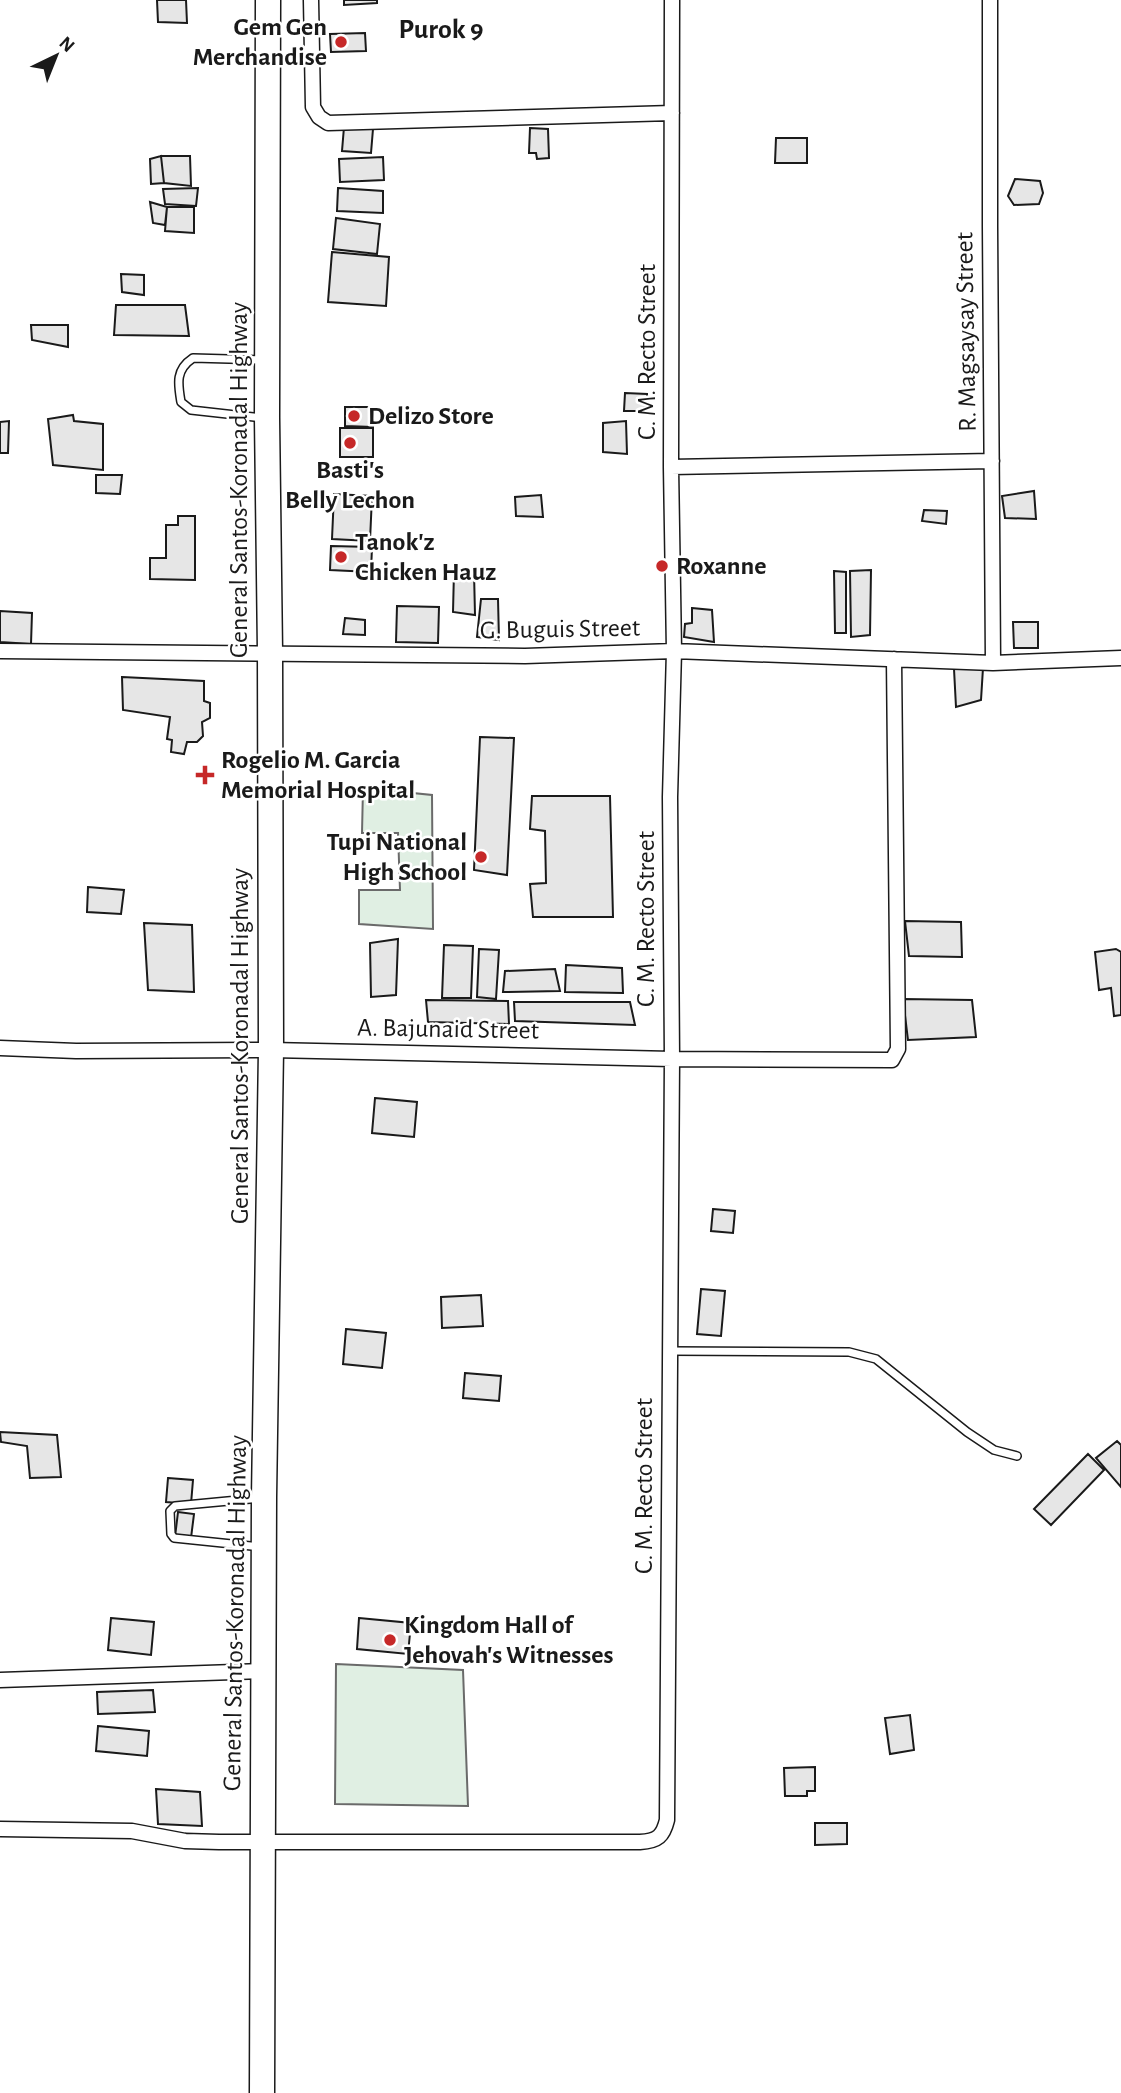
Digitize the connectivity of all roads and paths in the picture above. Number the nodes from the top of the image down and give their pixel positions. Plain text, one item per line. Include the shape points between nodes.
1 (268, 0) edge
2 (312, 0) edge
3 (672, 0) edge
4 (990, 0) edge
5 (672, 113) junction
6 (268, 360) junction
7 (267, 418) junction
8 (992, 461) junction
9 (671, 467) junction
10 (0, 651) edge
11 (674, 651) junction
12 (270, 652) junction
13 (1121, 658) edge
14 (894, 659) junction
15 (993, 663) junction
16 (0, 1048) edge
17 (271, 1050) junction
18 (671, 1059) junction
19 (670, 1351) junction
20 (1017, 1457) dead end
21 (264, 1498) junction
22 (264, 1547) junction
23 (263, 1671) junction
24 (0, 1680) edge
25 (0, 1829) edge
26 (262, 1841) junction
27 (262, 2093) edge

1 - 6 highway, General Santos-Koronadal Highway
2 - 5 street via 313,107 328,123
3 - 5 street, C. M. Recto Street
4 - 8 street, R. Magsaysay Street
5 - 9 street, C. M. Recto Street
6 - 7 highway, General Santos-Koronadal Highway
6 - 7 lane via 193,358 180,370 178,380 181,402 191,410
7 - 12 highway, General Santos-Koronadal Highway
8 - 9 street
8 - 15 street, R. Magsaysay Street
9 - 11 street, C. M. Recto Street
10 - 12 street, G. Buguis Street
11 - 12 street, G. Buguis Street via 525,656
11 - 14 street, G. Buguis Street
11 - 18 street, C. M. Recto Street
12 - 17 highway, General Santos-Koronadal Highway
13 - 15 street, G. Buguis Street
14 - 15 street, G. Buguis Street
14 - 18 street, A. Bajunaid Street via 895,1057
16 - 17 street, A. Bajunaid Street
17 - 18 street, A. Bajunaid Street
17 - 21 highway, General Santos-Koronadal Highway
18 - 19 street, C. M. Recto Street
19 - 20 lane via 836,1352 876,1359 967,1432 994,1450
19 - 26 street, C. M. Recto Street via 667,1820 661,1837 652,1842
21 - 22 highway, General Santos-Koronadal Highway
21 - 22 lane via 175,1506 170,1511 174,1538
22 - 23 highway, General Santos-Koronadal Highway
23 - 24 street
23 - 26 highway, General Santos-Koronadal Highway
25 - 26 street via 132,1831 185,1841
26 - 27 highway, General Santos-Koronadal Highway

